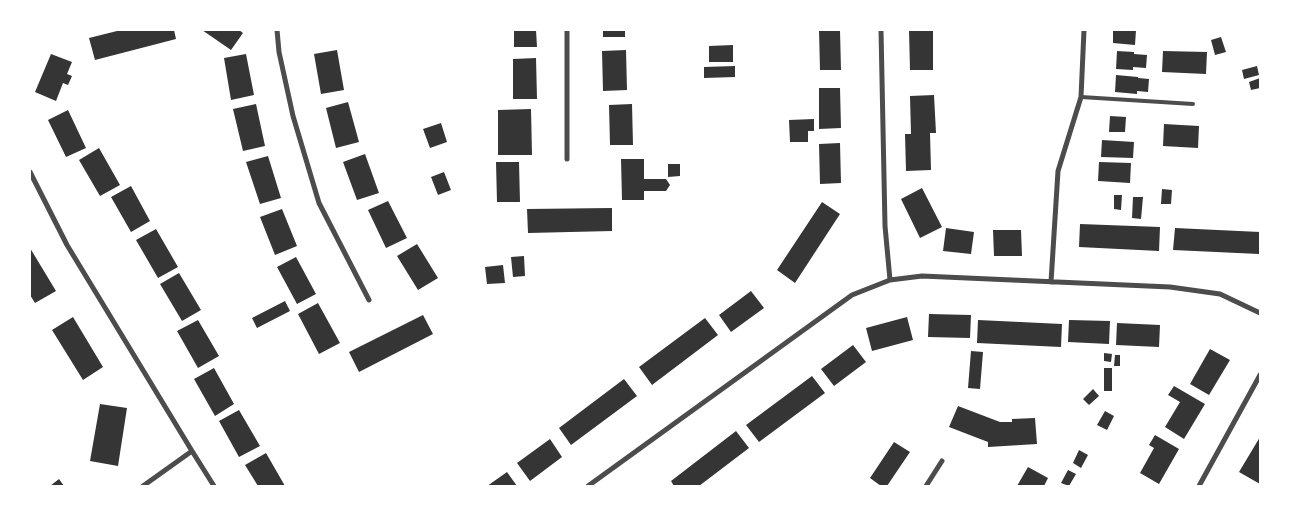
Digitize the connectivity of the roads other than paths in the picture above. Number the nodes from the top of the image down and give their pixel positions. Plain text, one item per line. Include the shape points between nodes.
1 (277, 30) edge
2 (567, 30) edge
3 (881, 30) edge
4 (1084, 30) edge
5 (1081, 97) junction
6 (1193, 104) dead end
7 (567, 159) dead end
8 (30, 172) edge
9 (890, 280) junction
10 (1051, 282) junction
11 (369, 300) dead end
12 (1260, 313) edge
13 (1260, 375) edge
14 (192, 451) junction
15 (942, 461) dead end
16 (144, 486) edge
17 (214, 486) edge
18 (588, 486) edge
19 (926, 486) edge
20 (1199, 486) edge

1 - 11 street via 293,116 319,203
2 - 7 street
3 - 9 street via 884,226
4 - 5 street
5 - 6 lane
5 - 10 street via 1058,171
8 - 14 street via 67,245
9 - 10 street via 922,276
9 - 18 street via 852,295
10 - 12 street via 1170,287 1220,294
13 - 20 street
14 - 16 street
14 - 17 street
15 - 19 street

